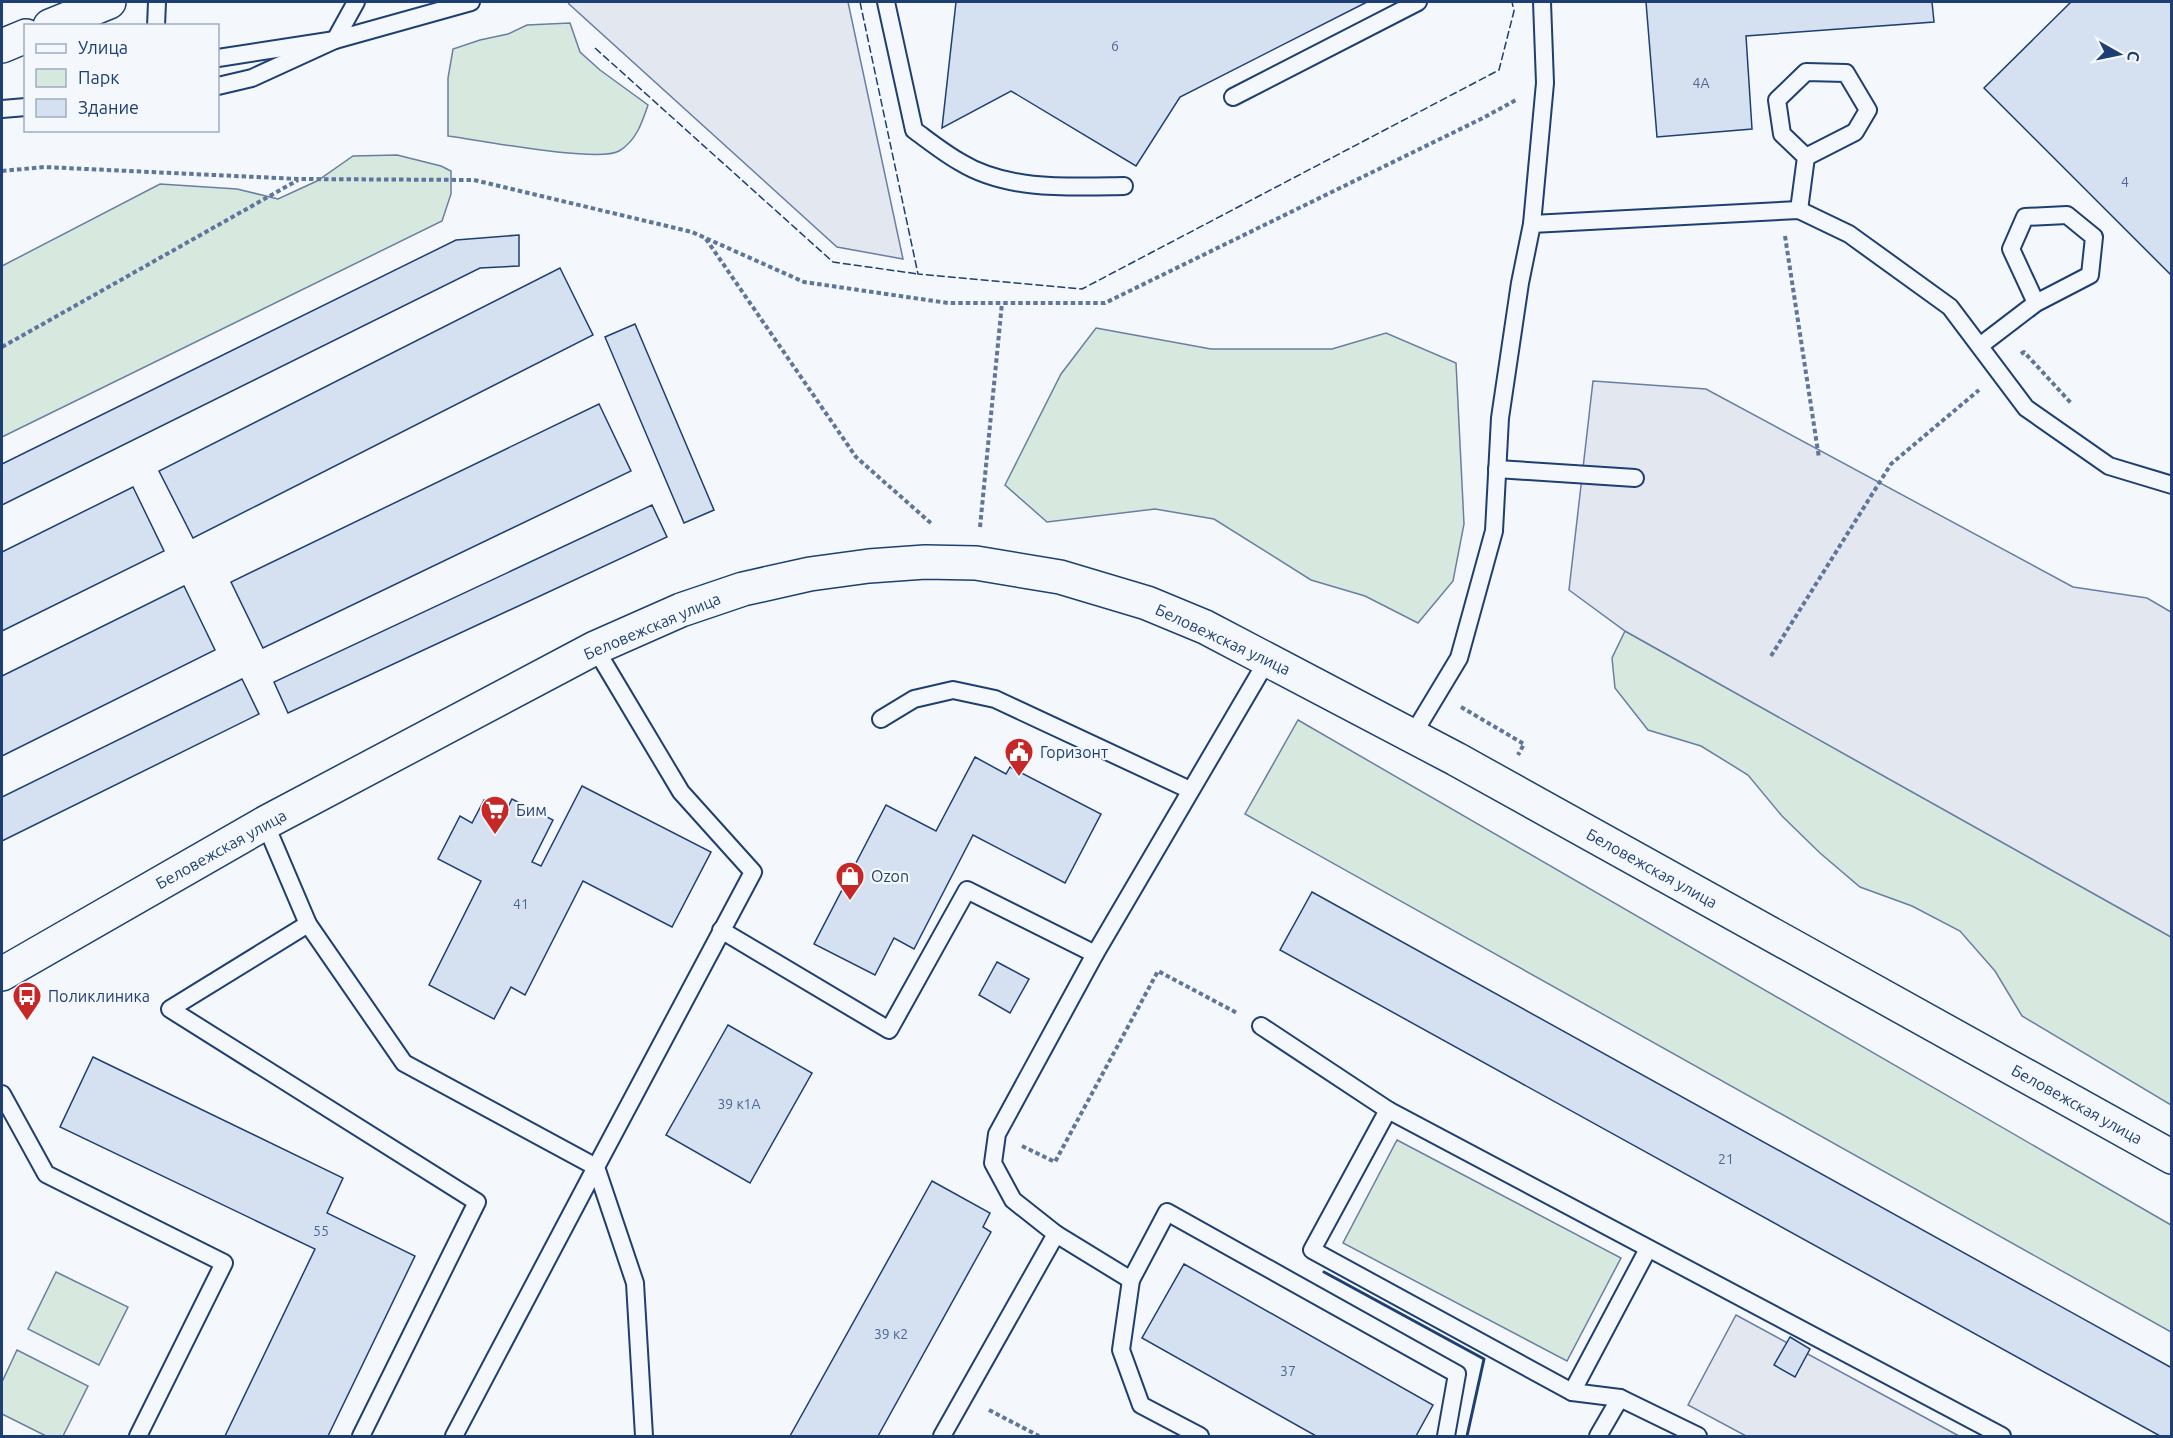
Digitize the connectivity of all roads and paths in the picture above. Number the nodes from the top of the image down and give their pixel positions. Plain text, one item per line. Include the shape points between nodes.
1 (109, 2) edge
2 (157, 2) edge
3 (356, 2) edge
4 (471, 2) edge
5 (886, 2) edge
6 (1418, 2) edge
7 (1542, 2) edge
8 (56, 24) edge
9 (156, 24) edge
10 (24, 37) edge
11 (335, 40) junction
12 (2, 46) edge
13 (219, 58) edge
14 (1545, 83) junction
15 (219, 86) edge
16 (1233, 97) dead end
17 (24, 107) edge
18 (2, 109) edge
19 (1806, 157) junction
20 (2, 171) edge
21 (299, 179) junction
22 (1124, 186) dead end
23 (1798, 210) junction
24 (1781, 211) junction
25 (1532, 224) junction
26 (706, 238) junction
27 (1002, 303) junction
28 (2036, 303) junction
29 (2001, 330) junction
30 (1981, 345) junction
31 (2, 347) edge
32 (2024, 352) junction
33 (2000, 372) junction
34 (2072, 404) dead end
35 (1820, 458) dead end
36 (1497, 469) junction
37 (1635, 478) dead end
38 (2172, 485) edge
39 (933, 525) dead end
40 (976, 563) junction
41 (595, 648) junction
42 (1771, 656) dead end
43 (1268, 658) junction
44 (881, 719) dead end
45 (1412, 736) junction
46 (1190, 790) junction
47 (265, 823) junction
48 (308, 924) junction
49 (721, 930) junction
50 (1095, 954) junction
51 (2, 974) edge
52 (1261, 1026) joint
53 (2, 1094) edge
54 (1388, 1110) junction
55 (998, 1134) junction
56 (2172, 1157) edge
57 (596, 1167) junction
58 (1056, 1234) junction
59 (1648, 1249) junction
60 (1131, 1280) junction
61 (1572, 1392) junction
62 (965, 1397) junction
63 (1620, 1398) junction
64 (138, 1437) edge
65 (361, 1437) edge
66 (454, 1437) edge
67 (644, 1437) edge
68 (942, 1437) edge
69 (1039, 1437) edge
70 (1200, 1437) edge
71 (1446, 1437) edge
72 (1598, 1437) edge
73 (1698, 1437) edge
74 (2002, 1437) edge

1 - 8 street
2 - 9 lane
3 - 11 lane
4 - 11 lane
5 - 22 lane via 914,130 962,164 1011,183
6 - 16 lane
7 - 14 lane
10 - 12 street
11 - 13 lane
11 - 15 lane via 252,78
14 - 25 lane
14 - 27 path via 1473,123 1105,303
17 - 18 lane
19 - 19 lane via 1855,132 1868,110 1846,73 1806,72 1778,100 1782,134
19 - 23 lane
20 - 21 path via 44,167
21 - 26 path via 474,180
21 - 31 path
23 - 24 lane
23 - 30 lane via 1849,234 1950,307
24 - 25 lane
24 - 35 path
25 - 36 lane via 1500,418
26 - 27 path via 804,282 948,303
26 - 39 path via 856,457
27 - 40 path
28 - 28 lane via 2090,275 2094,237 2067,215 2025,217 2011,249
28 - 29 lane
29 - 30 lane
29 - 32 path
30 - 33 lane
32 - 33 path
32 - 34 path
33 - 38 lane via 2026,408 2109,466
33 - 42 path via 1891,464
36 - 37 lane
36 - 45 lane via 1494,531 1459,658
40 - 41 street, Беловежская улица via 925,562 810,574 743,589 681,610
40 - 43 street, Беловежская улица via 1060,577 1147,603
41 - 47 street, Беловежская улица
41 - 49 lane via 681,792 753,872
43 - 45 street, Беловежская улица
43 - 46 lane
44 - 46 lane via 914,699 954,690 995,699
45 - 56 street, Беловежская улица
46 - 50 lane
47 - 48 lane
47 - 51 street, Беловежская улица
48 - 57 lane via 404,1063
48 - 65 lane via 170,1009 477,1202
49 - 50 lane via 890,1030 967,890
49 - 57 lane
50 - 55 lane
52 - 54 lane
52 - 55 path via 1158,971 1055,1162
53 - 64 lane via 46,1174 224,1263
54 - 59 lane
54 - 61 lane via 1312,1250
55 - 58 lane via 993,1163 1013,1200
57 - 66 lane
57 - 67 lane via 635,1283
58 - 60 lane
58 - 62 lane
59 - 61 lane
59 - 74 lane
60 - 70 lane via 1121,1350 1141,1405
60 - 71 lane via 1167,1212 1457,1374
61 - 63 lane
62 - 68 lane
62 - 69 path
63 - 72 lane
63 - 73 lane

